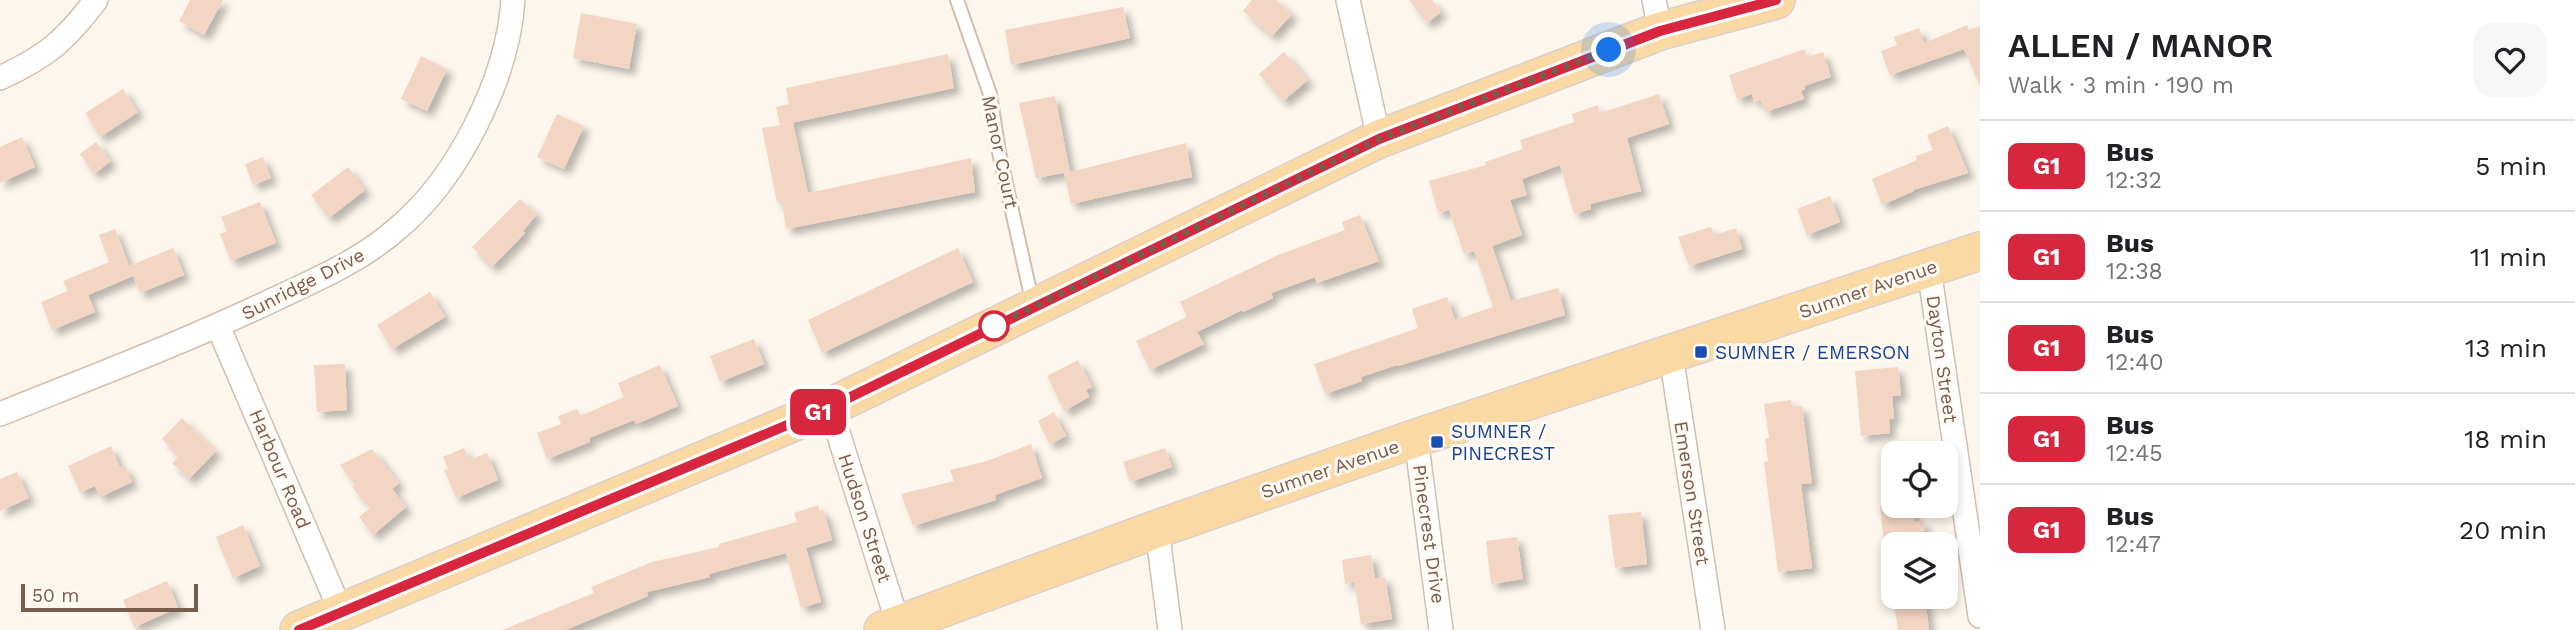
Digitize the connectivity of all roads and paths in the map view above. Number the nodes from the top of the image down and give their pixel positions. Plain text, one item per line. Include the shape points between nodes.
1 (96, 0) edge
2 (513, 0) edge
3 (957, 0) edge
4 (1348, 0) edge
5 (1776, 0) edge
6 (1657, 15) edge
7 (0, 78) edge
8 (1379, 139) junction
9 (1980, 251) edge
10 (1929, 269) junction
11 (1033, 307) junction
12 (218, 326) junction
13 (1671, 355) junction
14 (830, 407) junction
15 (0, 414) edge
16 (1416, 438) junction
17 (1157, 529) junction
18 (341, 612) junction
19 (1980, 616) edge
20 (894, 628) edge
21 (299, 630) edge
22 (1170, 630) edge
23 (1441, 630) edge
24 (1713, 630) edge

1 - 7 street via 51,51
2 - 12 street, Sunridge Drive via 504,52 486,100 452,165 416,212 382,242 345,265
3 - 11 lane, Manor Court via 990,94
4 - 8 street
5 - 6 main road
6 - 8 main road
8 - 11 main road
9 - 10 main road, Sumner Avenue
10 - 13 main road, Sumner Avenue
10 - 19 street, Dayton Street
11 - 14 main road
12 - 15 street, Sunridge Drive
12 - 18 street, Harbour Road
13 - 16 main road, Sumner Avenue
13 - 24 street, Emerson Street
14 - 18 main road
14 - 20 street, Hudson Street
16 - 17 main road, Sumner Avenue
16 - 23 street, Pinecrest Drive
17 - 20 main road, Sumner Avenue
17 - 22 street
18 - 21 main road

